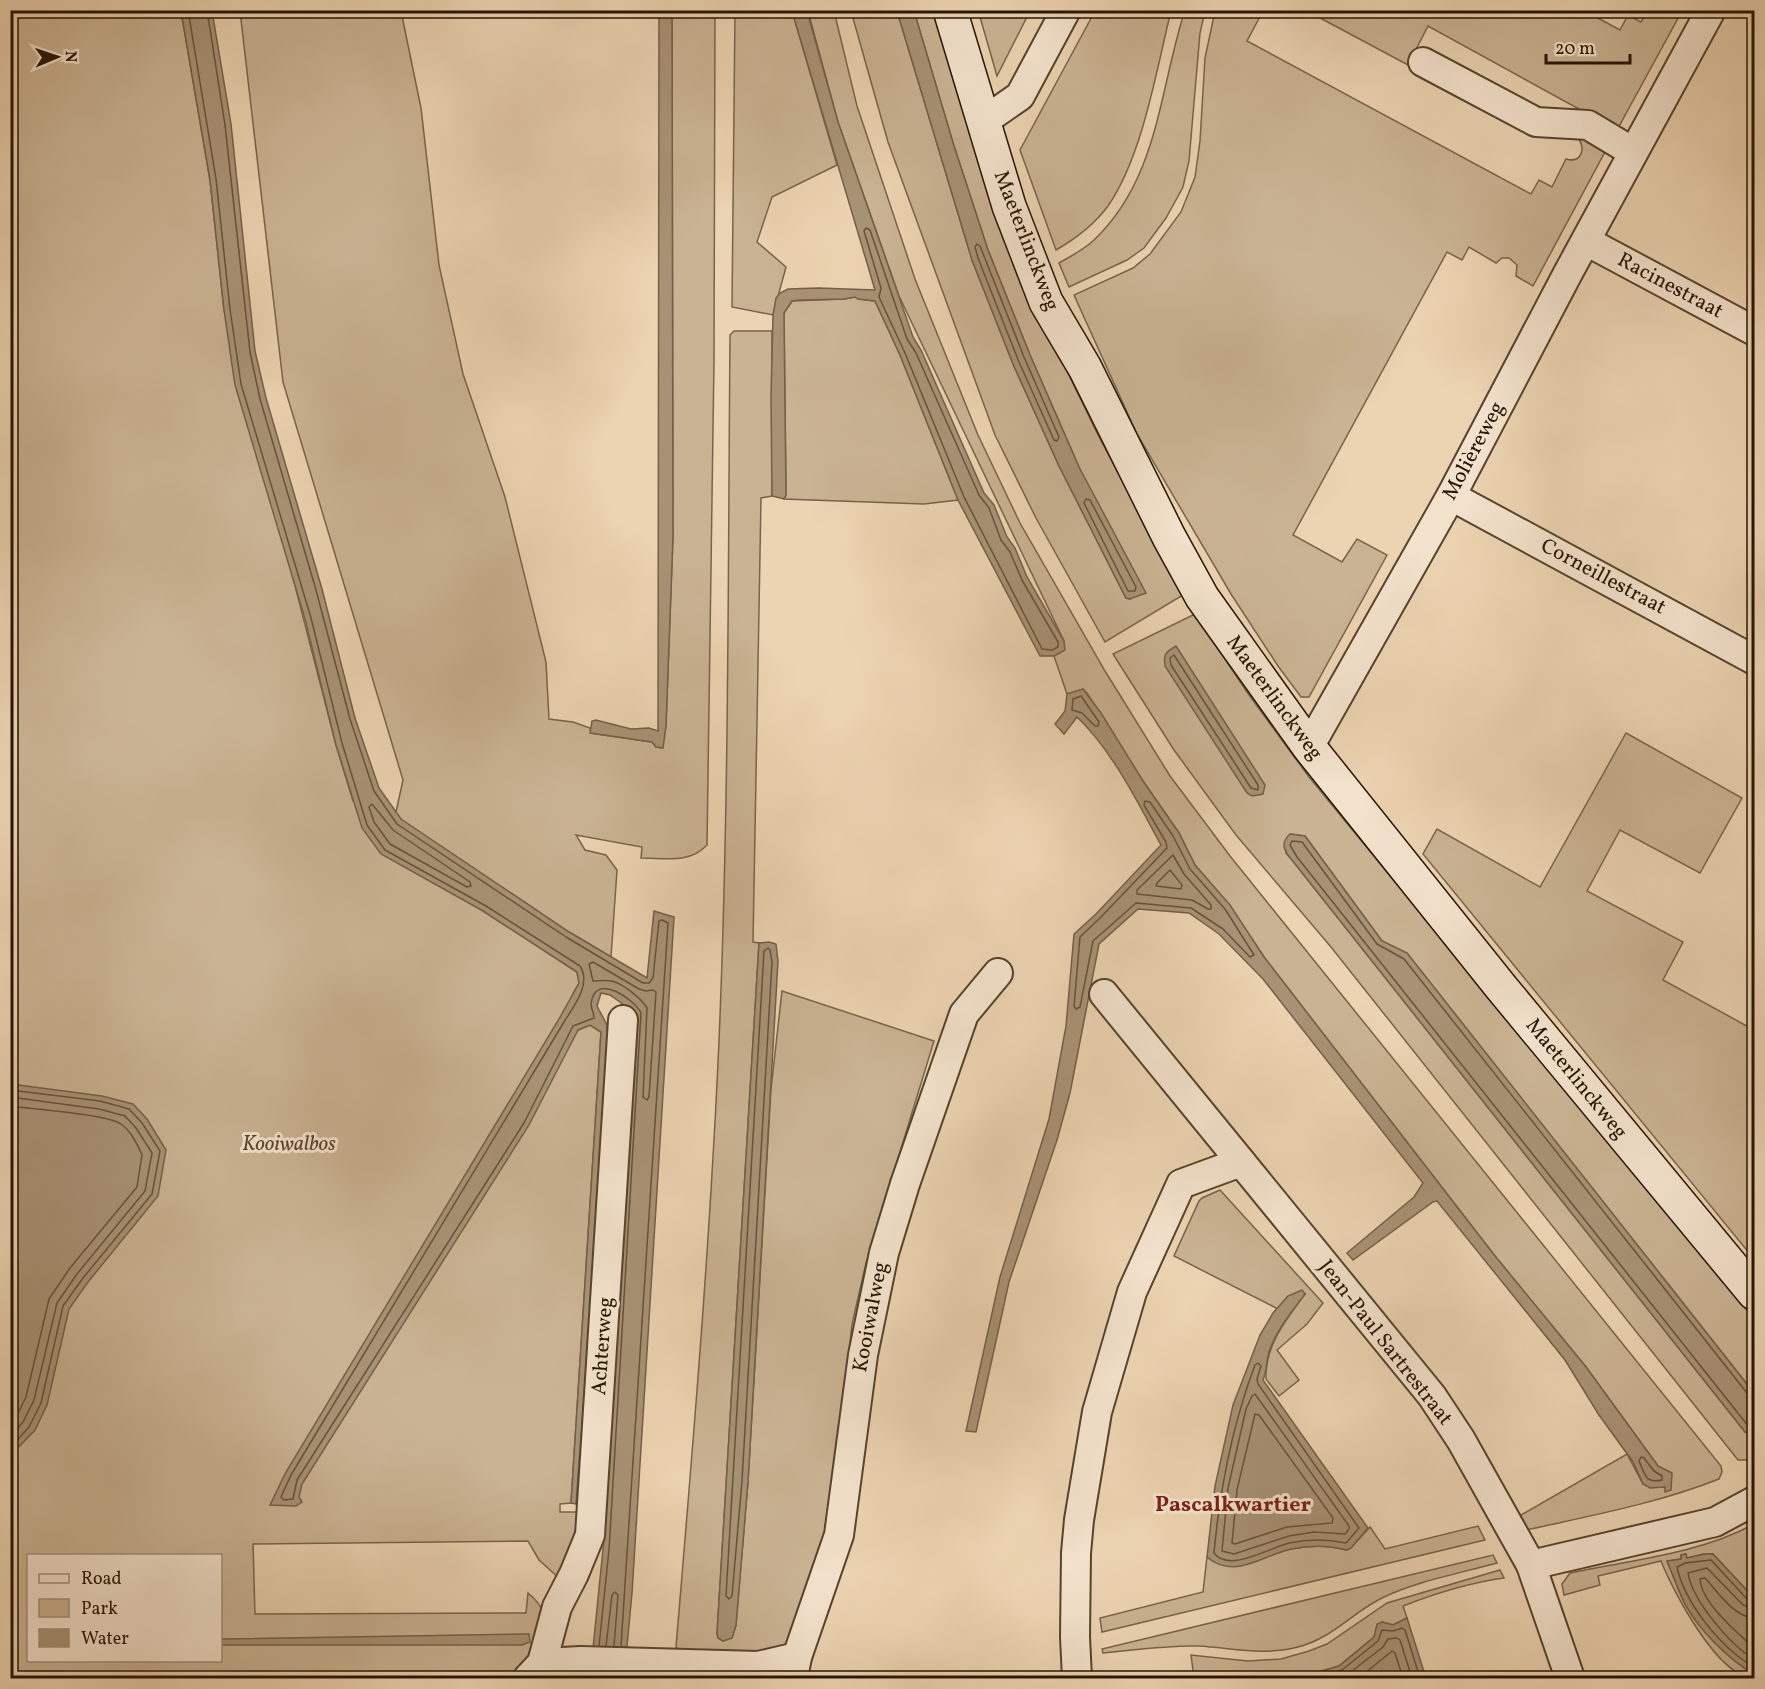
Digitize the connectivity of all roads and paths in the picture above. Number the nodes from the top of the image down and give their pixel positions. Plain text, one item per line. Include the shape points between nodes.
1 (950, 10) edge
2 (1066, 10) edge
3 (1711, 10) edge
4 (1423, 62) dead end
5 (984, 121) junction
6 (1633, 152) junction
7 (1586, 241) junction
8 (1755, 331) edge
9 (1451, 496) junction
10 (1755, 660) edge
11 (1309, 747) junction
12 (998, 973) dead end
13 (1104, 994) dead end
14 (623, 1020) dead end
15 (1241, 1162) junction
16 (1755, 1293) edge
17 (1755, 1501) edge
18 (1531, 1565) junction
19 (795, 1668) edge
20 (535, 1671) edge
21 (1077, 1678) edge
22 (1570, 1678) edge

1 - 5 street, Maeterlinckweg
2 - 5 street via 1020,96
3 - 6 street, Molièreweg
4 - 6 street via 1536,122 1588,125
5 - 11 street, Maeterlinckweg via 1009,206 1046,302 1085,368 1202,597
6 - 7 street, Molièreweg
7 - 8 street, Racinestraat
7 - 9 street, Molièreweg
9 - 10 street, Corneillestraat
9 - 11 street, Molièreweg
11 - 16 street, Maeterlinckweg
12 - 19 street, Kooiwalweg via 964,1014 884,1253 863,1354 839,1535
13 - 15 street, Jean-Paul Sartrestraat
14 - 20 street, Achterweg via 590,1534 557,1607
15 - 18 street, Jean-Paul Sartrestraat via 1432,1395
15 - 21 street via 1181,1184 1132,1292 1097,1412 1079,1520
17 - 18 street via 1715,1522
18 - 22 street, Jean-Paul Sartrestraat
19 - 20 street via 581,1660

